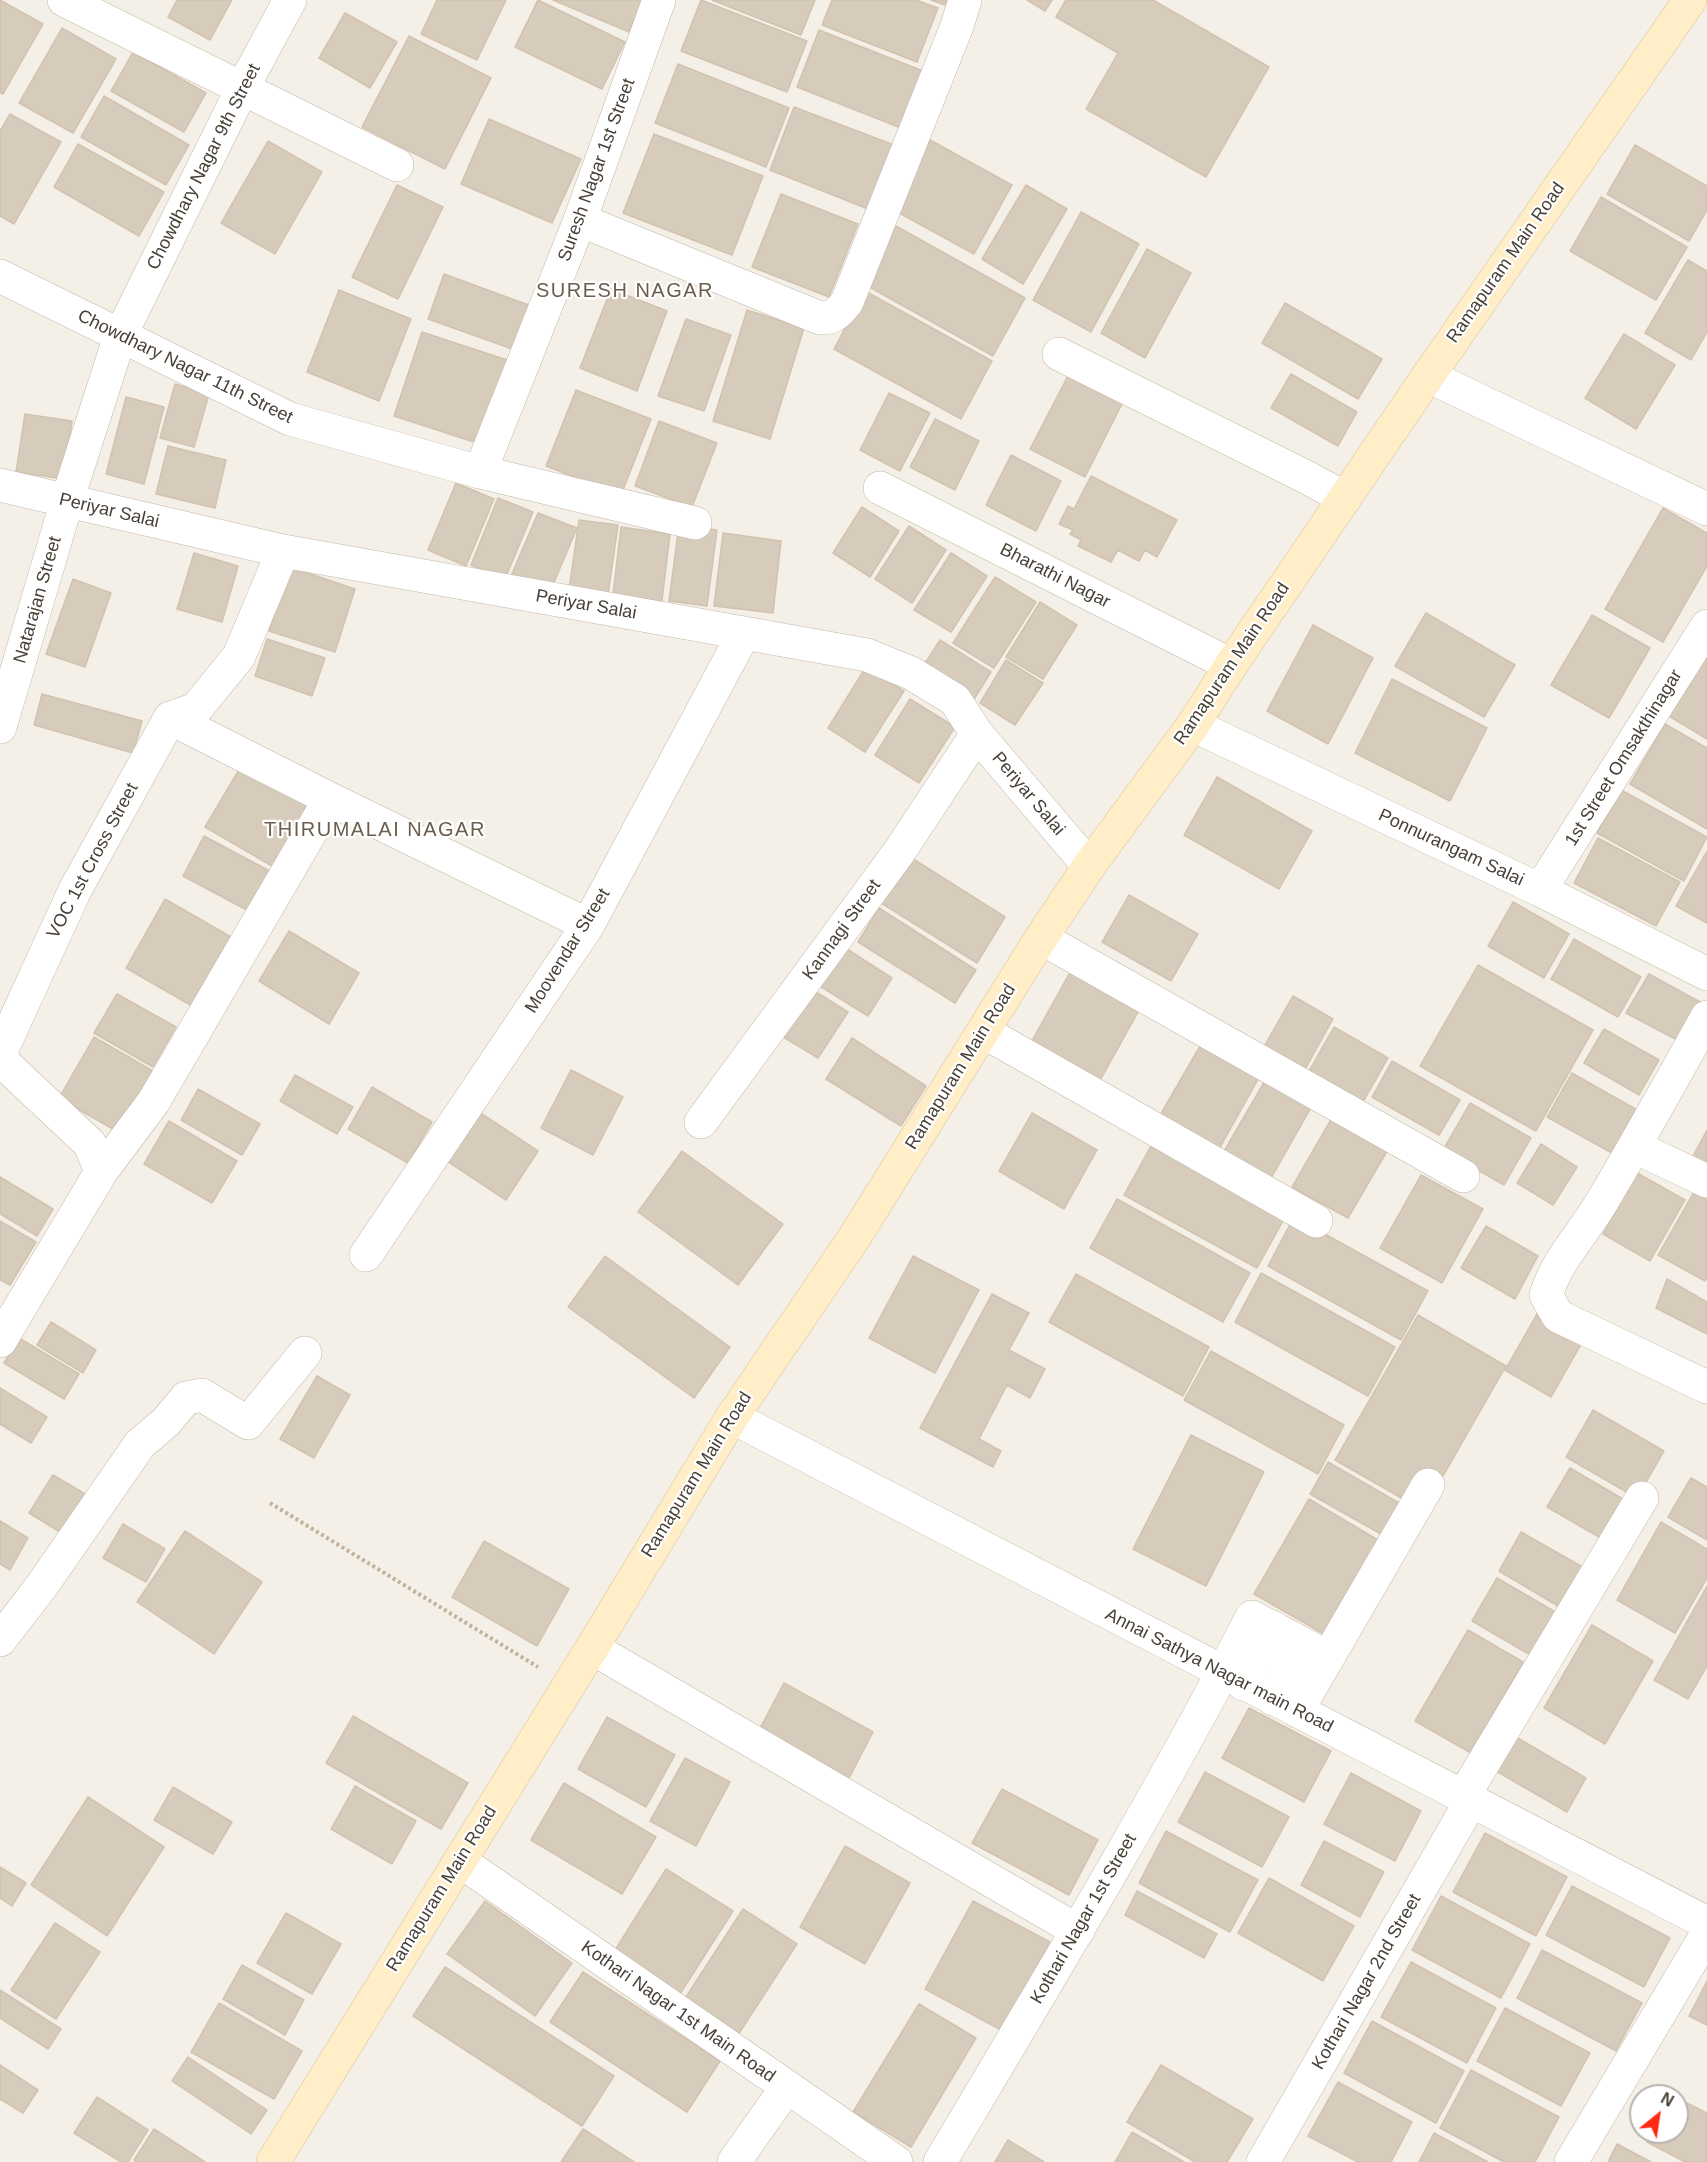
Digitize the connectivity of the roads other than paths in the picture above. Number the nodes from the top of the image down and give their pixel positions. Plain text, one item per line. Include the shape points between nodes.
1 (64, 0) edge
2 (290, 0) edge
3 (659, 0) edge
4 (965, 0) edge
5 (1690, 0) edge
6 (243, 87) junction
7 (397, 165) dead end
8 (580, 220) junction
9 (0, 276) edge
10 (120, 336) junction
11 (1059, 354) dead end
12 (1428, 376) junction
13 (480, 472) junction
14 (0, 485) edge
15 (879, 488) dead end
16 (1345, 498) junction
17 (67, 501) junction
18 (1707, 509) edge
19 (695, 523) dead end
20 (283, 551) junction
21 (1707, 626) edge
22 (744, 633) junction
23 (1231, 665) junction
24 (170, 718) junction
25 (1193, 725) junction
26 (0, 727) edge
27 (977, 734) junction
28 (330, 799) junction
29 (1089, 866) junction
30 (1540, 890) junction
31 (588, 925) junction
32 (1041, 938) junction
33 (1707, 974) edge
34 (1707, 1017) edge
35 (984, 1032) junction
36 (701, 1122) dead end
37 (1635, 1147) junction
38 (101, 1172) junction
39 (1463, 1176) dead end
40 (1707, 1181) edge
41 (1316, 1221) dead end
42 (366, 1255) dead end
43 (0, 1341) edge
44 (305, 1353) dead end
45 (1707, 1387) edge
46 (732, 1417) junction
47 (1428, 1485) dead end
48 (1642, 1498) dead end
49 (0, 1640) edge
50 (1301, 1643) junction
51 (592, 1648) junction
52 (1233, 1678) junction
53 (1285, 1705) junction
54 (1467, 1799) junction
55 (460, 1861) junction
56 (1707, 1923) edge
57 (1078, 1931) junction
58 (1707, 1934) edge
59 (787, 2087) junction
60 (273, 2162) edge
61 (734, 2162) edge
62 (896, 2162) edge
63 (940, 2162) edge
64 (1263, 2162) edge
65 (1571, 2162) edge

1 - 6 street
2 - 6 street, Chowdhary Nagar 9th Street
3 - 8 street, Suresh Nagar 1st Street
4 - 8 street via 848,302 837,314 820,318
5 - 12 main road, Ramapuram Main Road
6 - 7 street
6 - 10 street, Chowdhary Nagar 9th Street
8 - 13 street, Suresh Nagar 1st Street
9 - 10 street, Chowdhary Nagar 11th Street
10 - 13 street, Chowdhary Nagar 11th Street via 290,419
10 - 17 street, Natarajan Street
11 - 16 street
12 - 16 main road, Ramapuram Main Road
12 - 18 street
13 - 19 street, Chowdhary Nagar 11th Street
14 - 17 street, Periyar Salai
15 - 23 street, Bharathi Nagar
16 - 23 main road, Ramapuram Main Road
17 - 20 street, Periyar Salai
17 - 26 street, Natarajan Street
20 - 22 street, Periyar Salai
20 - 24 street via 239,656 196,709
21 - 30 street, 1st Street Omsakthinagar
22 - 27 street, Periyar Salai via 867,655 910,673 955,700
22 - 31 street, Moovendar Street
23 - 25 main road, Ramapuram Main Road
24 - 28 street
24 - 38 street, VOC 1st Cross Street via 75,890 2,1049 7,1066 90,1144
25 - 29 main road, Ramapuram Main Road
25 - 30 street, Ponnurangam Salai
27 - 29 street, Periyar Salai
27 - 36 street, Kannagi Street via 900,852
28 - 31 street
28 - 38 street via 154,1101
29 - 32 main road, Ramapuram Main Road
30 - 33 street, Ponnurangam Salai
31 - 42 street, Moovendar Street
32 - 35 main road, Ramapuram Main Road
32 - 39 street
34 - 37 street
35 - 41 street
35 - 46 main road, Ramapuram Main Road via 854,1238
37 - 40 street
37 - 45 street via 1552,1275 1546,1295 1558,1316
38 - 43 street
44 - 49 street via 248,1423 202,1395 186,1398 140,1444
46 - 51 main road, Ramapuram Main Road
46 - 52 street, Annai Sathya Nagar main Road
47 - 50 street
48 - 54 street, Kothari Nagar 2nd Street
50 - 52 street, Kothari Nagar 1st Street
50 - 53 street
51 - 55 main road, Ramapuram Main Road
51 - 57 street
52 - 53 street, Annai Sathya Nagar main Road
52 - 57 street, Kothari Nagar 1st Street
53 - 54 street, Annai Sathya Nagar main Road
54 - 56 street, Annai Sathya Nagar main Road
54 - 64 street, Kothari Nagar 2nd Street
55 - 59 street, Kothari Nagar 1st Main Road
55 - 60 main road, Ramapuram Main Road
57 - 63 street, Kothari Nagar 1st Street
58 - 65 street
59 - 61 street
59 - 62 street, Kothari Nagar 1st Main Road

